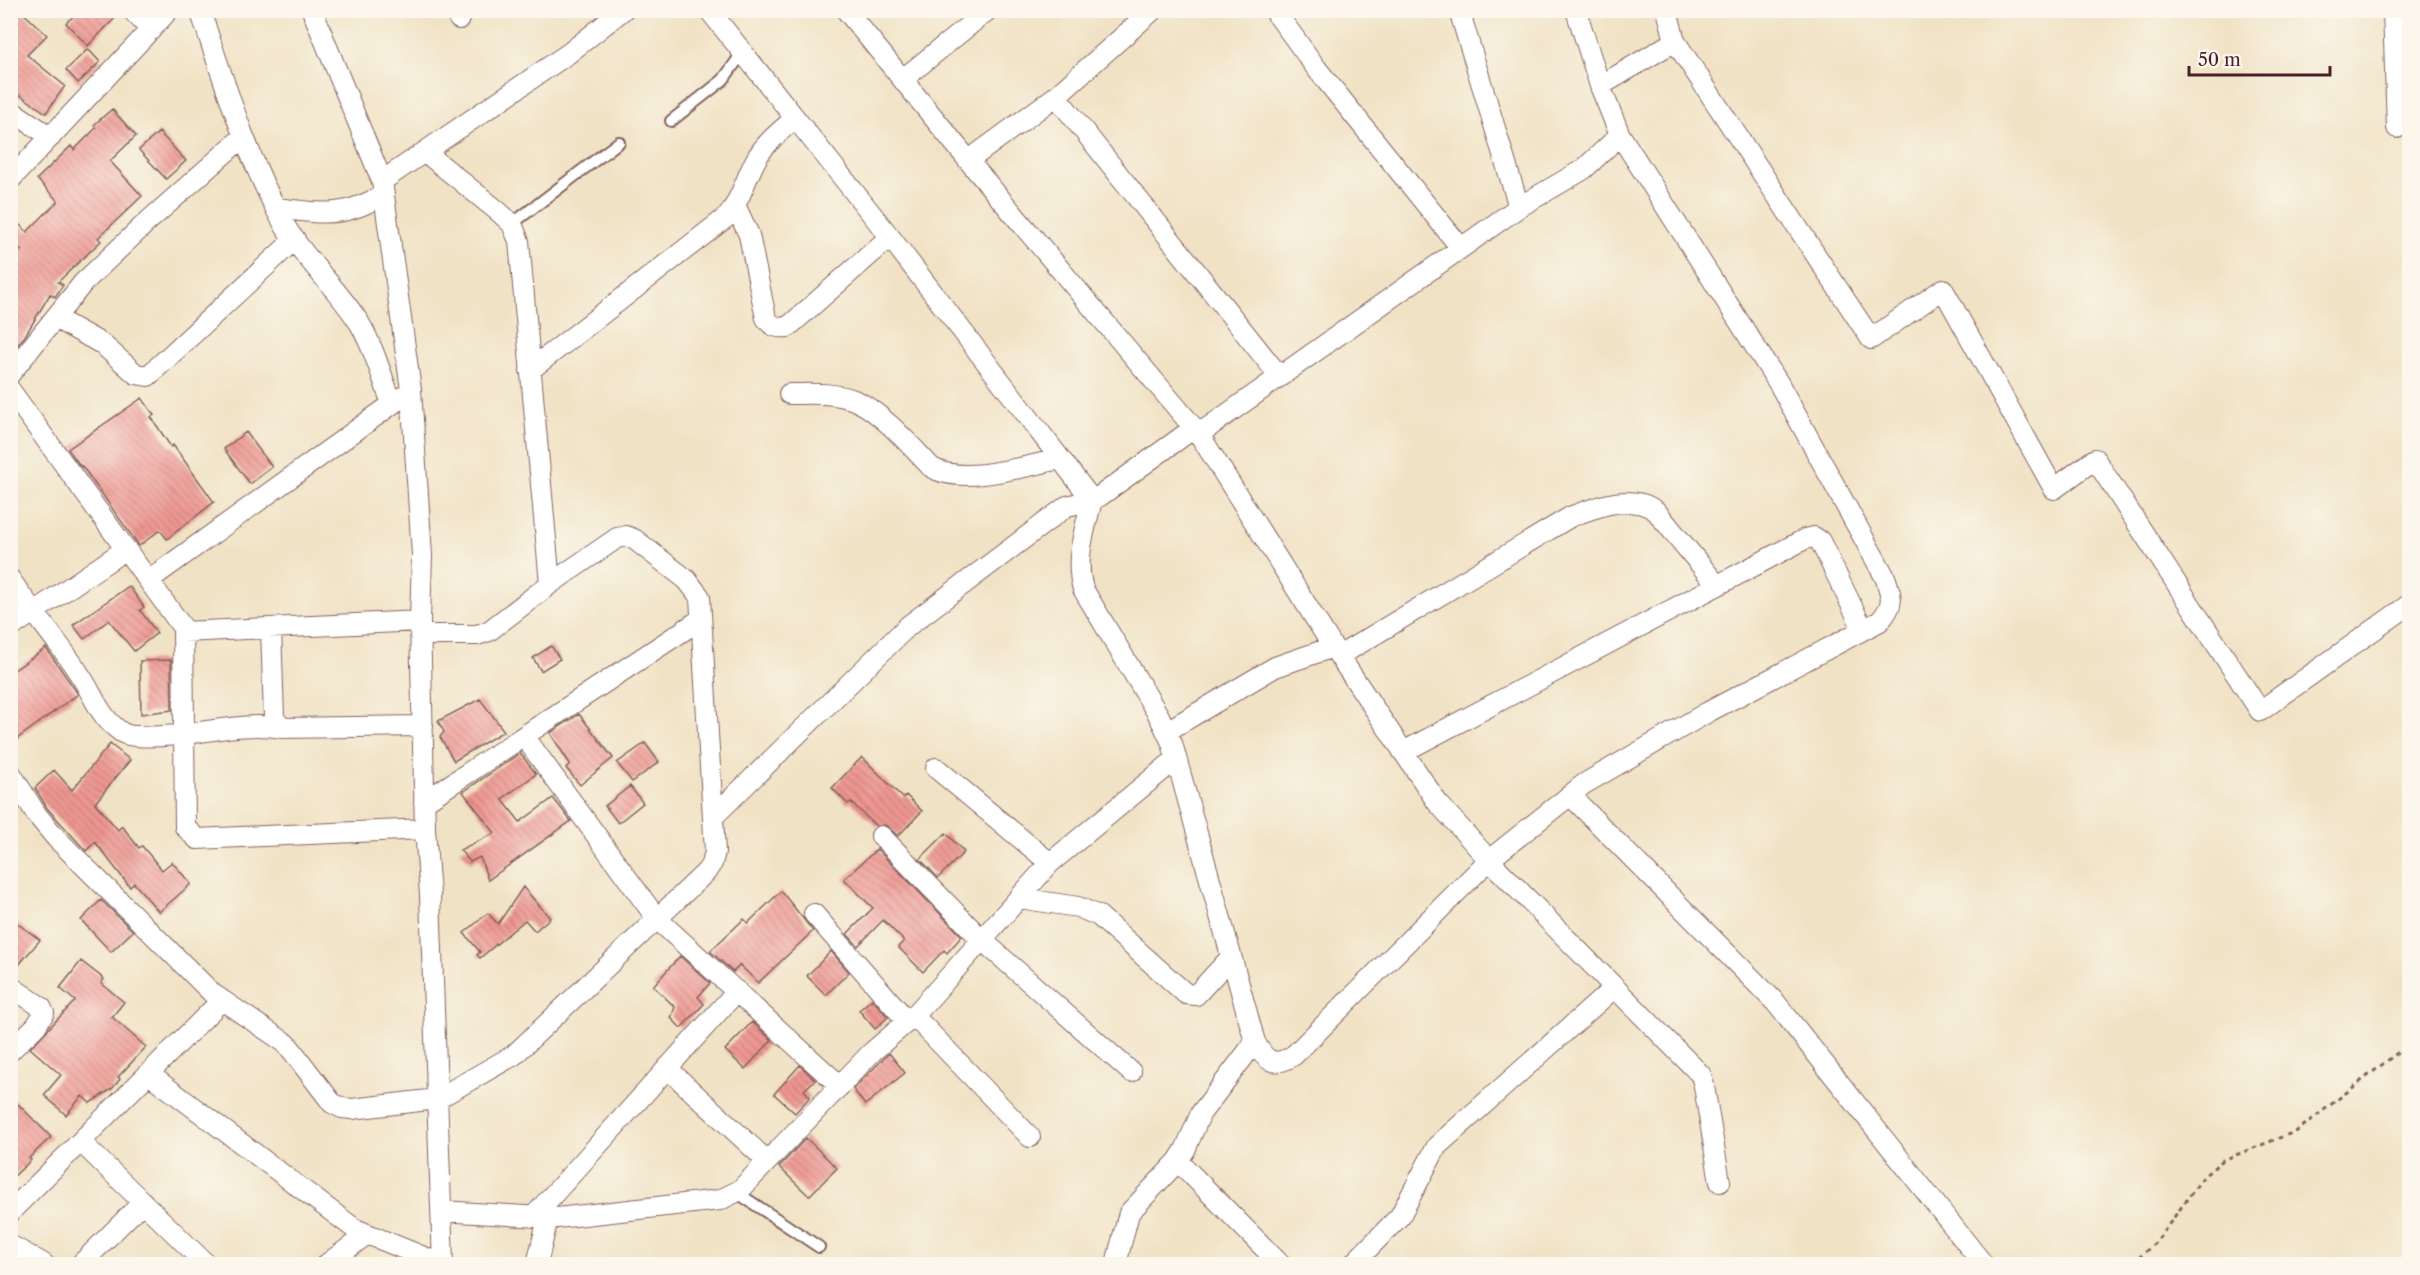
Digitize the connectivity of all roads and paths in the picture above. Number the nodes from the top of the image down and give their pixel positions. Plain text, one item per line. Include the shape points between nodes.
1 (132, 10) edge
2 (169, 10) edge
3 (200, 10) edge
4 (623, 10) edge
5 (709, 10) edge
6 (846, 10) edge
7 (988, 10) edge
8 (1274, 10) edge
9 (1459, 10) edge
10 (1576, 10) edge
11 (1667, 10) edge
12 (2394, 10) edge
13 (314, 11) edge
14 (1151, 11) edge
15 (151, 30) junction
16 (1675, 41) junction
17 (742, 52) junction
18 (903, 80) junction
19 (1600, 86) junction
20 (1056, 96) junction
21 (10, 110) edge
22 (795, 118) junction
23 (671, 121) dead end
24 (2397, 128) dead end
25 (1620, 135) junction
26 (51, 137) junction
27 (243, 137) junction
28 (619, 142) dead end
29 (425, 152) junction
30 (969, 160) junction
31 (10, 180) edge
32 (383, 188) junction
33 (736, 207) junction
34 (1519, 207) junction
35 (276, 208) junction
36 (512, 224) junction
37 (890, 237) junction
38 (294, 239) junction
39 (1461, 248) junction
40 (55, 318) junction
41 (530, 370) junction
42 (10, 374) edge
43 (1280, 376) junction
44 (10, 390) edge
45 (411, 390) junction
46 (789, 394) dead end
47 (392, 404) junction
48 (1196, 431) junction
49 (1060, 459) junction
50 (1092, 501) junction
51 (126, 549) junction
52 (10, 579) edge
53 (149, 580) junction
54 (550, 584) junction
55 (1717, 585) junction
56 (2409, 603) edge
57 (33, 613) junction
58 (701, 619) junction
59 (10, 628) edge
60 (271, 628) junction
61 (420, 628) junction
62 (1863, 629) junction
63 (183, 632) junction
64 (1336, 651) junction
65 (423, 726) junction
66 (282, 728) junction
67 (1167, 730) junction
68 (183, 734) junction
69 (524, 736) junction
70 (1403, 752) junction
71 (1176, 759) junction
72 (936, 768) dead end
73 (10, 772) edge
74 (1570, 795) junction
75 (424, 802) junction
76 (713, 817) junction
77 (425, 829) junction
78 (881, 837) dead end
79 (1489, 860) junction
80 (1050, 863) junction
81 (1018, 898) junction
82 (814, 914) dead end
83 (657, 919) junction
84 (982, 940) junction
85 (1231, 957) junction
86 (10, 986) edge
87 (1615, 987) junction
88 (737, 991) junction
89 (222, 1000) junction
90 (911, 1019) junction
91 (1255, 1042) junction
92 (2409, 1043) edge
93 (10, 1051) edge
94 (668, 1068) junction
95 (1131, 1072) dead end
96 (149, 1074) junction
97 (840, 1086) junction
98 (437, 1099) junction
99 (1030, 1137) dead end
100 (81, 1142) junction
101 (767, 1161) junction
102 (1178, 1161) junction
103 (1720, 1182) dead end
104 (736, 1192) junction
105 (143, 1202) junction
106 (441, 1211) junction
107 (10, 1212) edge
108 (541, 1217) junction
109 (366, 1235) junction
110 (10, 1245) edge
111 (819, 1247) dead end
112 (44, 1264) edge
113 (81, 1264) edge
114 (206, 1264) edge
115 (327, 1264) edge
116 (442, 1264) edge
117 (537, 1264) edge
118 (1116, 1264) edge
119 (1280, 1264) edge
120 (1353, 1264) edge
121 (1983, 1264) edge
122 (2132, 1264) edge

1 - 15 street
2 - 15 street
3 - 27 street
4 - 29 street
5 - 17 street
6 - 18 street
7 - 18 street
8 - 39 street
9 - 34 street
10 - 19 street
11 - 16 street
12 - 24 street
13 - 32 street
14 - 20 street
15 - 26 street
16 - 19 street
16 - 56 street via 1871,339 1943,289 2054,489 2095,459 2260,711
17 - 22 street
17 - 23 lane via 723,80
18 - 30 street
19 - 25 street
20 - 30 street
20 - 43 street
21 - 26 street
22 - 33 street via 757,157
22 - 37 street
25 - 34 street via 1584,170
25 - 62 street via 1779,384 1885,577 1891,594 1890,609 1880,621
26 - 31 street
27 - 35 street
27 - 40 street via 83,283
28 - 36 lane
29 - 32 street
29 - 36 street
30 - 48 street
32 - 35 street via 357,208 344,211
32 - 45 street
33 - 37 street via 749,235 766,318 778,328 788,327
33 - 41 street
34 - 39 street
35 - 38 street
36 - 41 street via 519,241
37 - 49 street
38 - 40 street via 147,376 136,374 102,344
38 - 47 street via 360,324
39 - 43 street
40 - 42 street
41 - 54 street
43 - 48 street
44 - 51 street
45 - 47 street
45 - 61 street via 423,555
46 - 49 street via 821,393 869,408 941,473 966,476
47 - 53 street
48 - 50 street
48 - 64 street
49 - 50 street
50 - 67 street via 1078,557 1078,573 1083,588
50 - 76 street via 1067,506 908,626
51 - 53 street
51 - 57 street
52 - 57 street
53 - 63 street
54 - 58 street via 617,538 626,536 687,580 700,597
54 - 61 street via 489,631 477,635
55 - 62 street via 1814,537 1820,541
55 - 64 street via 1656,511 1628,501 1570,517
55 - 70 street
57 - 59 street
57 - 68 street via 115,728 136,736
58 - 69 street
58 - 76 street
60 - 61 street
60 - 63 street
60 - 66 street via 274,718
61 - 65 street
62 - 74 street via 1700,717
63 - 68 street
64 - 67 street via 1275,667
64 - 70 street
65 - 66 street
65 - 75 street
66 - 68 street via 265,725
67 - 71 street
68 - 77 street via 185,827 197,838
69 - 75 street
69 - 83 street
70 - 79 street via 1437,802
71 - 80 street
71 - 85 street
72 - 80 street
73 - 89 street via 37,816 56,838
74 - 79 street
74 - 121 street via 1776,1003
75 - 77 street
76 - 83 street via 712,863
77 - 98 street
78 - 84 street
79 - 87 street
79 - 91 street via 1294,1055 1284,1062 1274,1062 1263,1056
80 - 81 street
81 - 84 street
81 - 85 street via 1088,910 1099,916 1192,996
82 - 90 street
83 - 88 street
83 - 98 street via 522,1050
84 - 90 street
84 - 95 street
85 - 91 street
86 - 93 street via 44,1012
87 - 103 street via 1701,1075
87 - 120 street via 1437,1146 1400,1216
88 - 94 street
88 - 97 street
89 - 96 street
89 - 98 street via 287,1044 325,1095 342,1108
90 - 97 street
90 - 99 street
91 - 102 street via 1201,1113
92 - 122 path via 2296,1131 2212,1167 2156,1242
94 - 101 street
94 - 108 street
96 - 100 street
96 - 109 street
97 - 101 street
98 - 106 street
100 - 105 street
100 - 107 street
101 - 104 street
102 - 118 street via 1129,1213
102 - 119 street
104 - 108 street via 720,1200
104 - 111 lane
105 - 113 street
105 - 114 street
106 - 108 street
106 - 116 street
108 - 117 street
109 - 115 street
109 - 116 street
110 - 112 street

